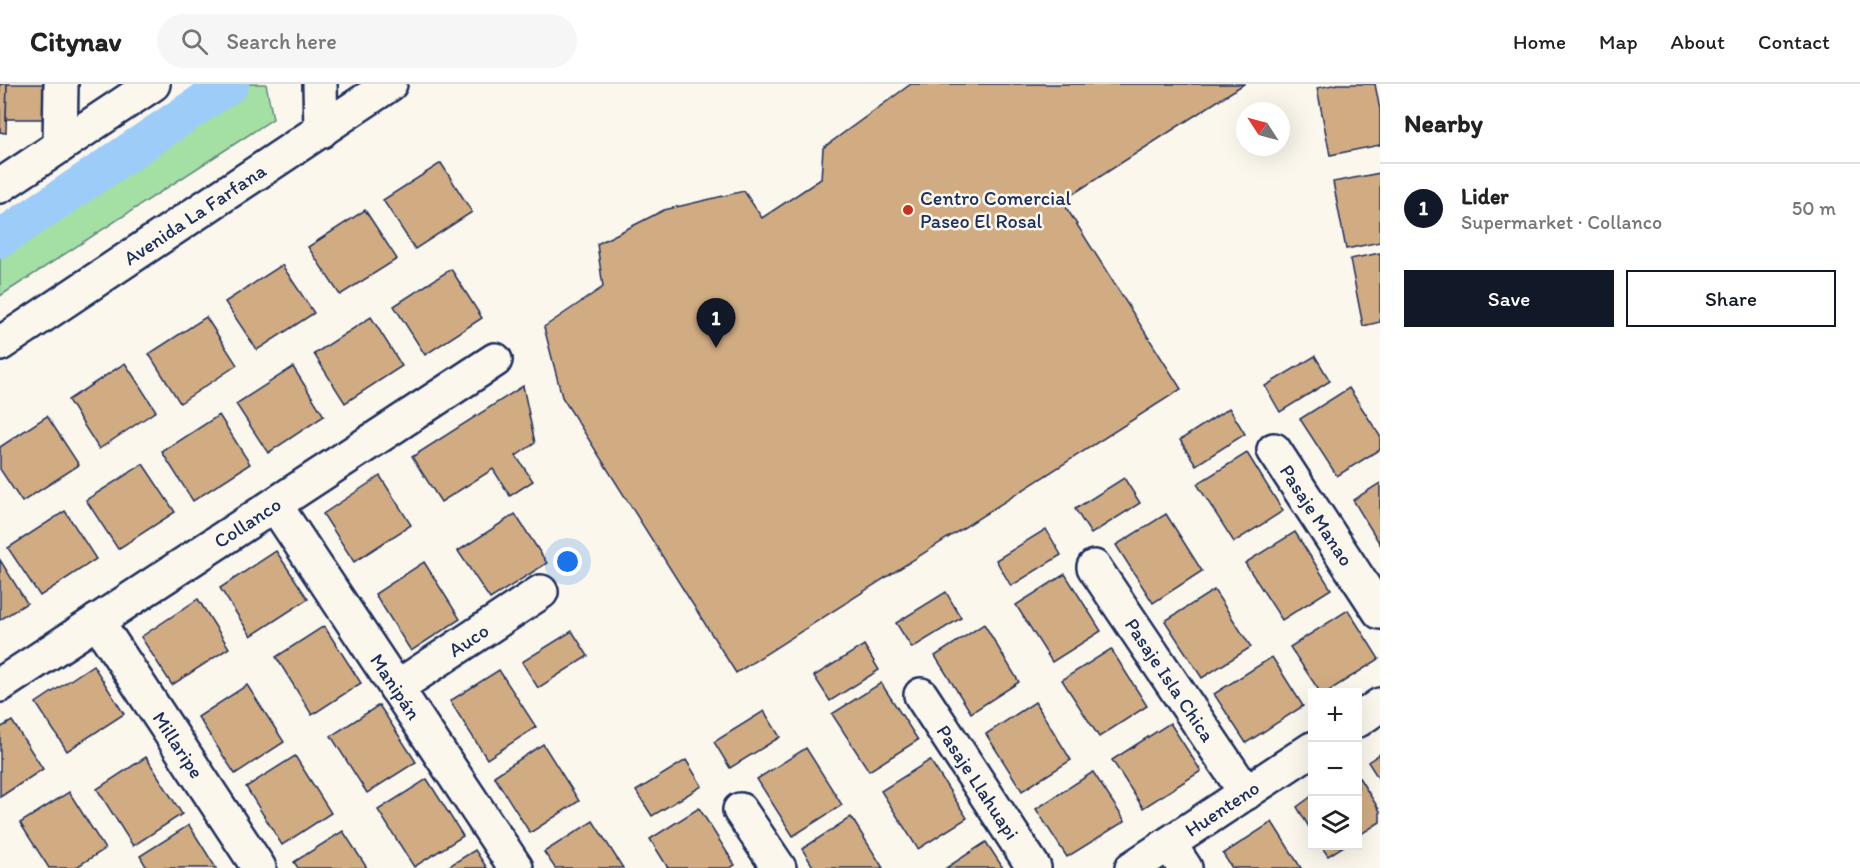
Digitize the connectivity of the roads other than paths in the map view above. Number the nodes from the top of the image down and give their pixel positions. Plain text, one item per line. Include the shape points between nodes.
1 (61, 84) edge
2 (153, 84) edge
3 (320, 84) edge
4 (390, 84) edge
5 (321, 130) junction
6 (60, 146) junction
7 (0, 186) edge
8 (0, 344) edge
9 (495, 360) dead end
10 (1275, 450) dead end
11 (274, 505) junction
12 (1094, 567) dead end
13 (541, 592) dead end
14 (1380, 612) edge
15 (97, 621) junction
16 (0, 685) edge
17 (396, 688) junction
18 (921, 695) dead end
19 (1380, 705) edge
20 (1362, 717) edge
21 (1308, 752) edge
22 (1246, 794) junction
23 (740, 810) dead end
24 (1177, 856) edge
25 (259, 868) edge
26 (516, 868) edge
27 (778, 868) edge
28 (1034, 868) edge
29 (1132, 868) edge

1 - 6 street
2 - 6 street
3 - 5 street
4 - 5 street, Avenida La Farfana
5 - 8 street, Avenida La Farfana
6 - 7 street
9 - 11 street, Collanco
10 - 14 street, Pasaje Manao
11 - 15 street, Collanco
11 - 17 street, Manipán
12 - 22 street, Pasaje Isla Chica
13 - 17 street, Auco
15 - 16 street, Collanco
15 - 25 street, Millaripe
17 - 26 street, Manipán
18 - 28 street, Pasaje Llahuapi
19 - 20 street
21 - 22 street, Huenteno
22 - 24 street, Huenteno
23 - 27 street
24 - 29 street, Huenteno

